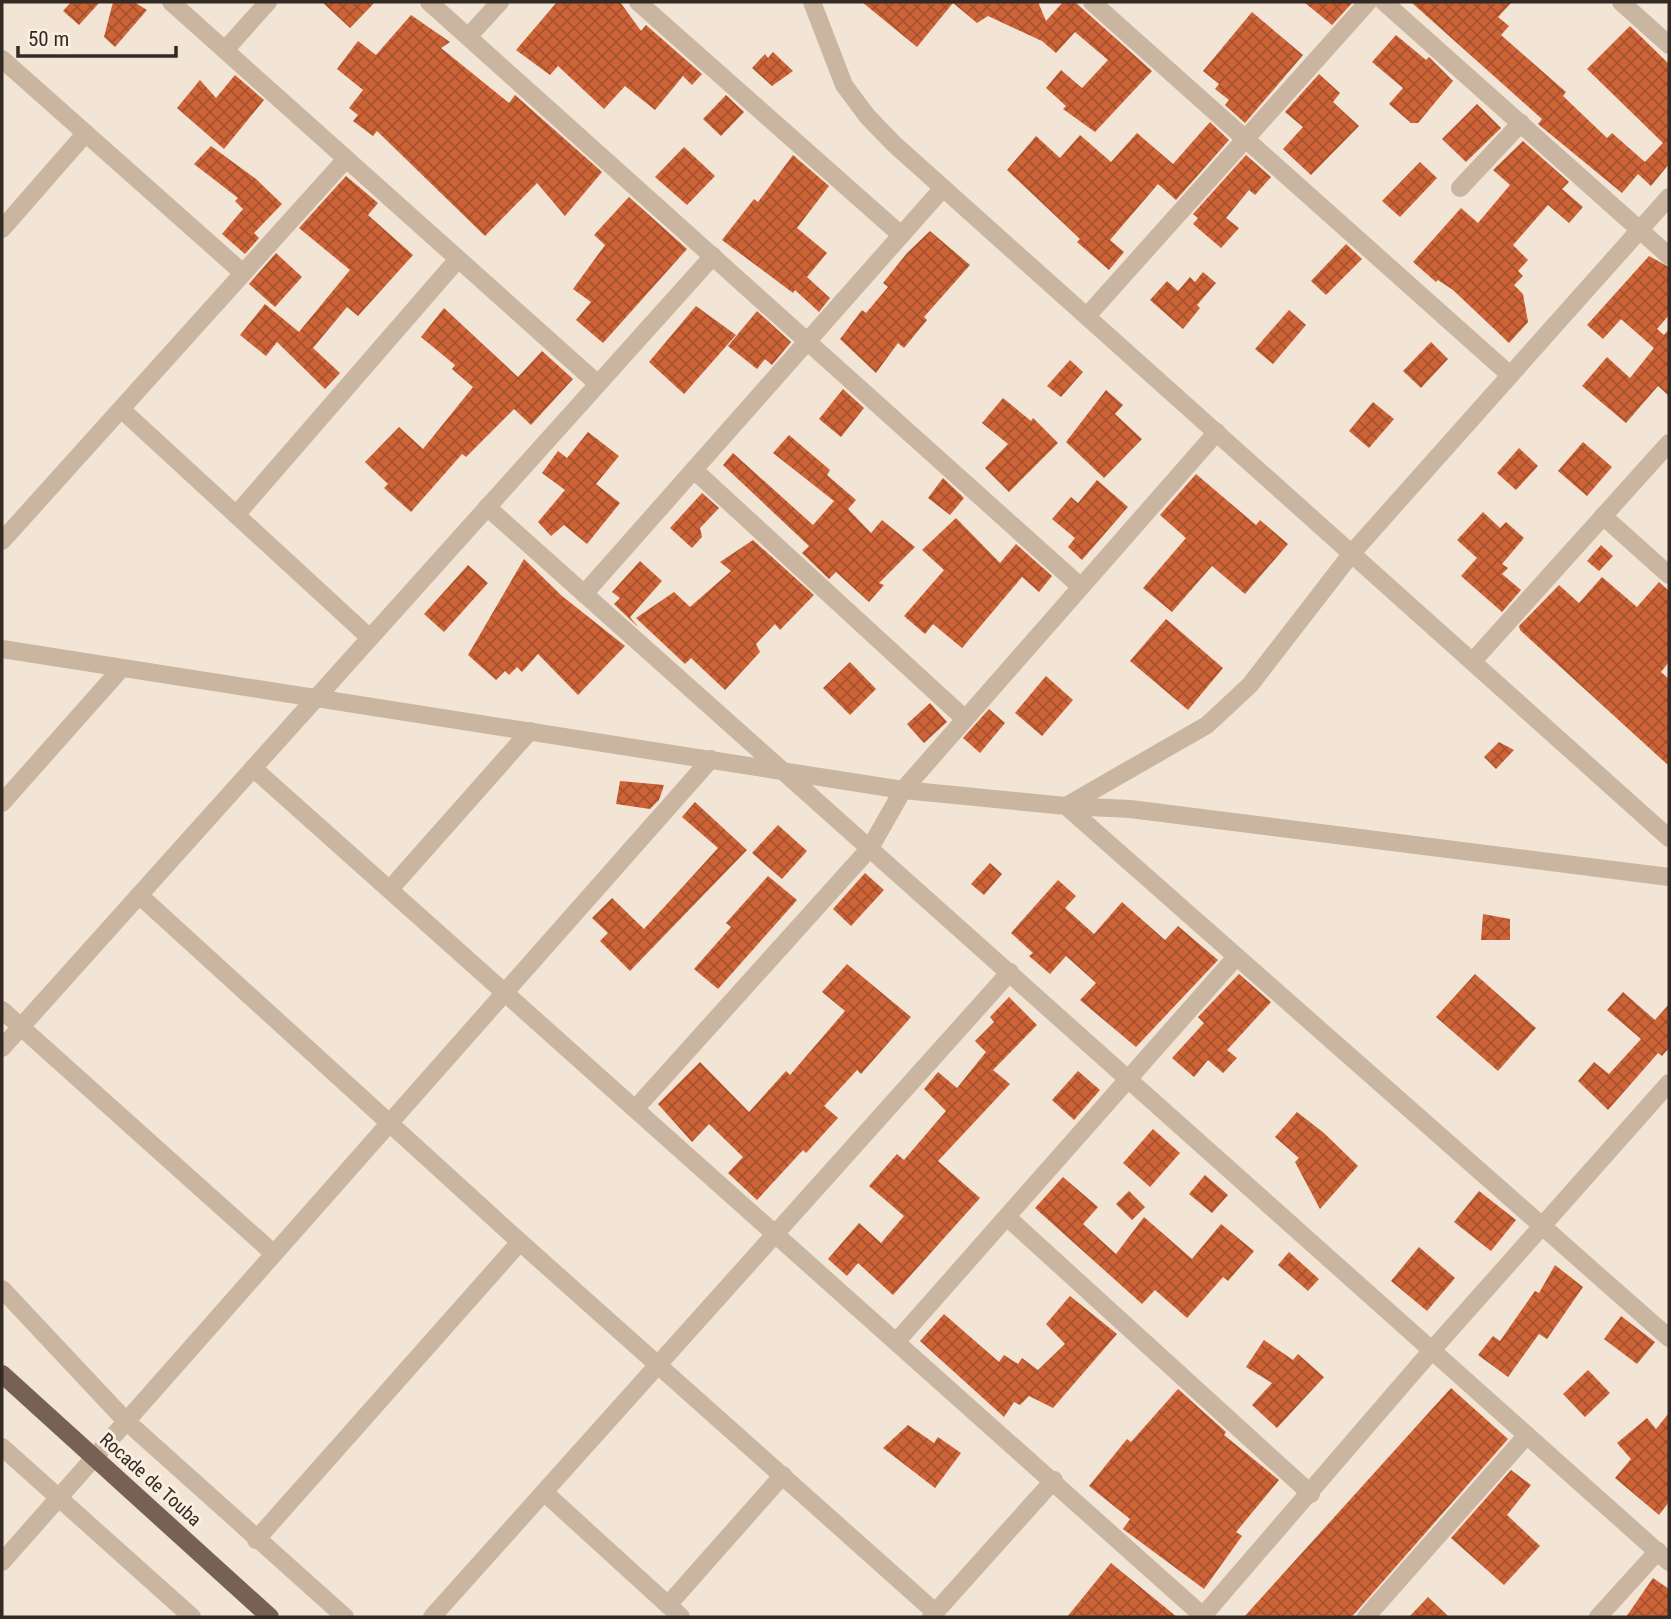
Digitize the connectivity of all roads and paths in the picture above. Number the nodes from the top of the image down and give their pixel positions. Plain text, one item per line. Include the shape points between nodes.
1 (171, 2) edge
2 (268, 2) edge
3 (429, 2) edge
4 (500, 2) edge
5 (638, 2) edge
6 (813, 2) edge
7 (1092, 2) edge
8 (1368, 2) edge
9 (1384, 2) edge
10 (1621, 2) edge
11 (468, 37) junction
12 (1669, 45) edge
13 (225, 50) junction
14 (2, 59) edge
15 (1521, 123) junction
16 (85, 134) junction
17 (1245, 138) junction
18 (346, 159) junction
19 (943, 188) junction
20 (1460, 188) dead end
21 (1669, 197) edge
22 (2, 229) edge
23 (1640, 231) junction
24 (901, 235) junction
25 (1669, 256) edge
26 (713, 257) junction
27 (458, 259) junction
28 (243, 273) junction
29 (1087, 316) junction
30 (807, 341) junction
31 (1510, 375) junction
32 (598, 384) junction
33 (121, 409) junction
34 (1217, 432) junction
35 (1667, 451) edge
36 (694, 470) junction
37 (487, 507) junction
38 (236, 515) junction
39 (1604, 516) junction
40 (4, 536) edge
41 (1352, 552) junction
42 (1669, 575) edge
43 (1081, 587) junction
44 (584, 594) junction
45 (370, 638) junction
46 (2, 649) edge
47 (1473, 661) junction
48 (120, 670) junction
49 (316, 697) junction
50 (965, 719) junction
51 (530, 731) junction
52 (711, 759) junction
53 (253, 768) junction
54 (785, 772) junction
55 (903, 790) junction
56 (2, 803) edge
57 (1066, 806) junction
58 (1669, 838) edge
59 (870, 848) junction
60 (1669, 877) edge
61 (390, 890) junction
62 (139, 895) junction
63 (1236, 957) junction
64 (1010, 972) junction
65 (505, 992) junction
66 (2, 1010) edge
67 (20, 1026) junction
68 (2, 1048) edge
69 (1129, 1078) junction
70 (1666, 1094) edge
71 (635, 1109) junction
72 (390, 1121) junction
73 (1007, 1217) junction
74 (1541, 1227) junction
75 (776, 1233) junction
76 (520, 1242) junction
77 (274, 1253) junction
78 (2, 1289) edge
79 (1669, 1338) edge
80 (897, 1341) junction
81 (1433, 1349) junction
82 (659, 1364) junction
83 (2, 1374) edge
84 (125, 1420) junction
85 (1527, 1435) junction
86 (2, 1447) edge
87 (94, 1456) junction
88 (783, 1475) junction
89 (1054, 1480) junction
90 (545, 1493) junction
91 (1311, 1494) junction
92 (58, 1495) junction
93 (256, 1540) junction
94 (1663, 1556) edge
95 (2, 1562) edge
96 (674, 1611) edge
97 (933, 1615) edge
98 (192, 1617) edge
99 (270, 1617) edge
100 (345, 1617) edge
101 (432, 1617) edge
102 (1203, 1617) edge
103 (1366, 1617) edge
104 (1598, 1617) edge

1 - 13 street
2 - 13 street
3 - 11 street
4 - 11 street
5 - 24 street
6 - 19 street via 844,85 876,125
7 - 17 street
8 - 17 street
9 - 15 street
10 - 12 street
11 - 26 street
13 - 18 street
14 - 16 street
15 - 20 street
15 - 23 street
16 - 22 street
16 - 28 street
17 - 29 street
17 - 31 street
18 - 27 street
18 - 28 street
19 - 24 street
19 - 29 street
21 - 23 street
23 - 25 street
23 - 31 street
24 - 30 street
26 - 30 street
26 - 32 street
27 - 32 street
27 - 38 street
28 - 33 street
29 - 34 street
30 - 36 street
30 - 43 street
31 - 41 street
32 - 37 street
33 - 38 street
33 - 40 street
34 - 41 street
34 - 43 street
35 - 39 street
36 - 44 street
36 - 50 street
37 - 44 street
37 - 45 street
38 - 45 street
39 - 42 street
39 - 47 street
41 - 47 street
41 - 57 street via 1250,685 1207,725
43 - 50 street
44 - 54 street
45 - 49 street
46 - 48 street
47 - 58 street
48 - 49 street
48 - 56 street
49 - 51 street
49 - 53 street
50 - 55 street
51 - 52 street
51 - 61 street
52 - 54 street
52 - 65 street
53 - 61 street
53 - 62 street
54 - 55 street
54 - 59 street
55 - 57 street
55 - 59 street
57 - 60 street via 1130,809
57 - 63 street
59 - 64 street
59 - 71 street
61 - 65 street
62 - 67 street
62 - 72 street
63 - 69 street
63 - 74 street
64 - 69 street
64 - 75 street
65 - 71 street
65 - 72 street
66 - 67 street
67 - 68 street
67 - 77 street
69 - 73 street
69 - 81 street
70 - 74 street
71 - 75 street
72 - 76 street
72 - 77 street
73 - 80 street
73 - 91 street
74 - 79 street
74 - 81 street
75 - 80 street
75 - 82 street
76 - 82 street
76 - 93 street
77 - 84 street
78 - 84 street
80 - 89 street
81 - 85 street
81 - 91 street
82 - 88 street
82 - 90 street
83 - 87 main road, Rocade de Touba
84 - 87 street
84 - 93 street
85 - 94 street
85 - 103 street
86 - 92 street
87 - 92 street
87 - 99 main road, Rocade de Touba
88 - 96 street
88 - 97 street
89 - 97 street
89 - 102 street
90 - 96 street
90 - 101 street
91 - 102 street
92 - 95 street
92 - 98 street
93 - 100 street
94 - 104 street

